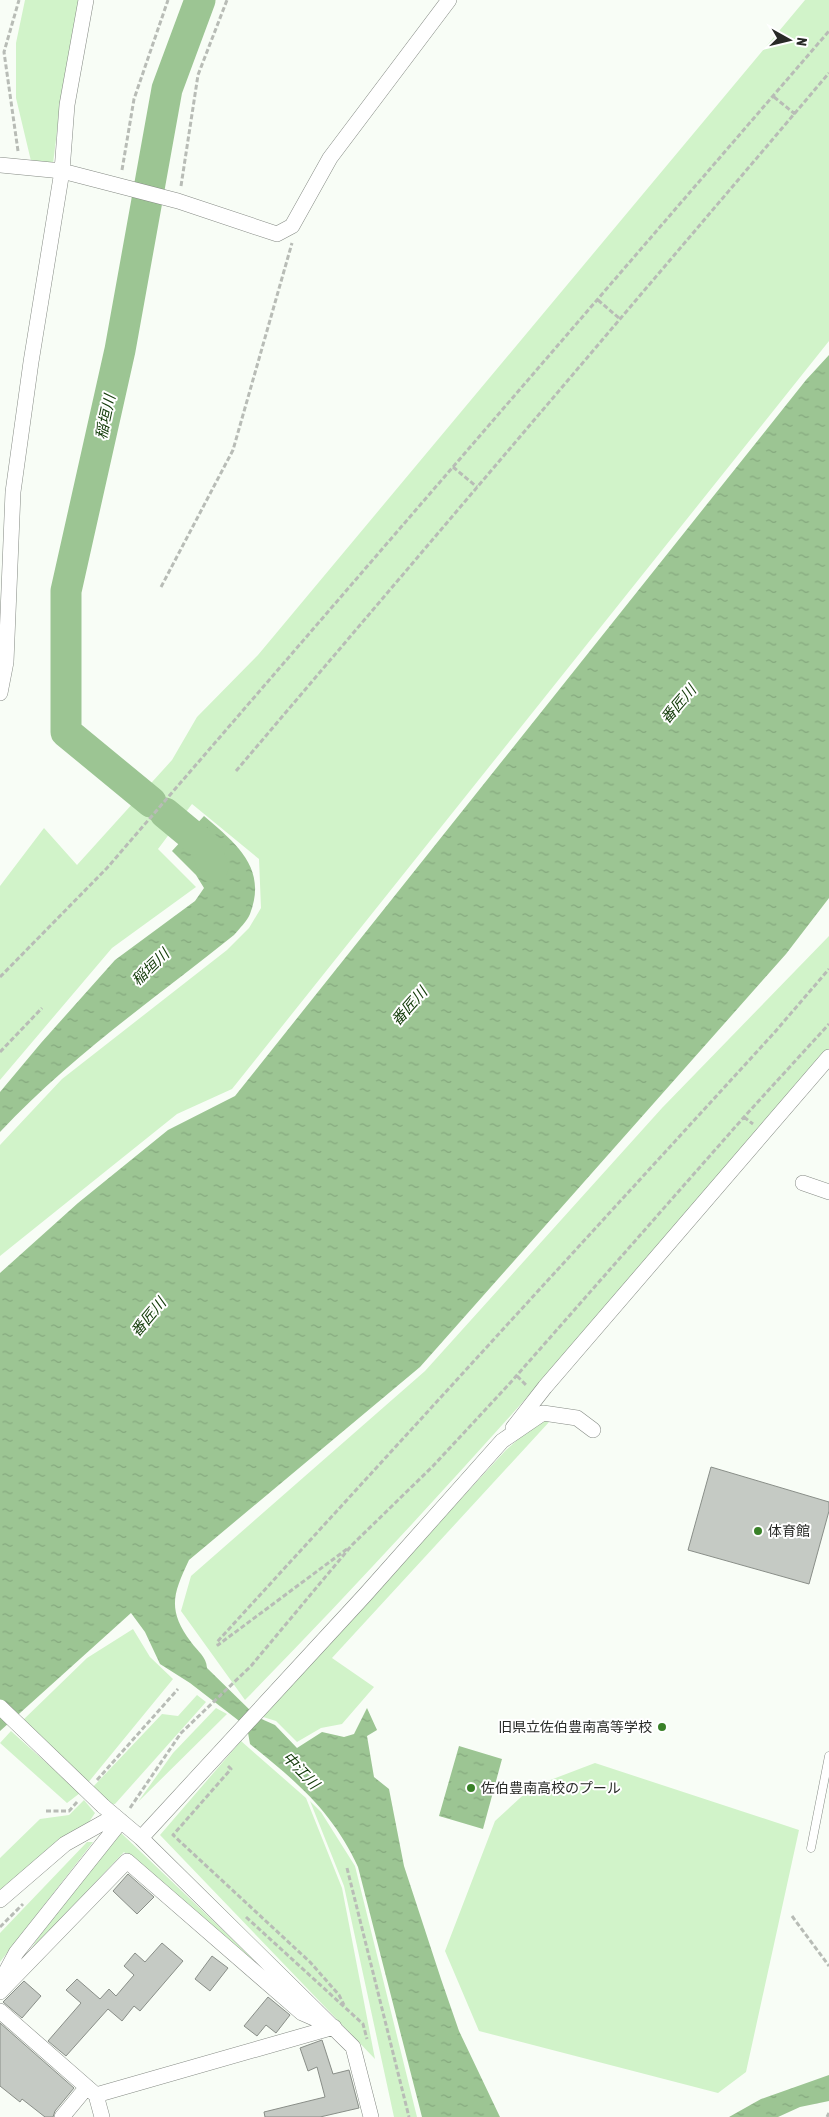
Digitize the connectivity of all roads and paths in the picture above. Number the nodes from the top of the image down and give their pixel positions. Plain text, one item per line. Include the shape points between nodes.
1 (19, 0) edge
2 (86, 0) edge
3 (168, 0) edge
4 (227, 0) edge
5 (449, 0) edge
6 (829, 31) edge
7 (829, 73) edge
8 (774, 97) junction
9 (795, 114) junction
10 (0, 166) edge
11 (20, 167) junction
12 (62, 171) junction
13 (120, 186) junction
14 (177, 201) junction
15 (284, 230) junction
16 (598, 300) junction
17 (620, 319) junction
18 (453, 467) junction
19 (477, 487) junction
20 (161, 587) dead end
21 (0, 692) edge
22 (236, 770) dead end
23 (829, 969) edge
24 (0, 978) edge
25 (42, 1008) dead end
26 (829, 1024) edge
27 (0, 1052) edge
28 (829, 1057) edge
29 (803, 1182) dead end
30 (829, 1192) edge
31 (593, 1430) dead end
32 (502, 1441) junction
33 (352, 1545) junction
34 (178, 1689) dead end
35 (0, 1707) edge
36 (829, 1756) edge
37 (231, 1769) dead end
38 (94, 1782) dead end
39 (82, 1796) dead end
40 (46, 1811) dead end
41 (118, 1819) junction
42 (141, 1838) junction
43 (811, 1848) dead end
44 (347, 1868) dead end
45 (0, 1900) edge
46 (792, 1916) dead end
47 (829, 1966) edge
48 (0, 1983) edge
49 (0, 1992) edge
50 (345, 2007) dead end
51 (0, 2011) edge
52 (334, 2027) junction
53 (91, 2091) junction
54 (829, 2113) edge
55 (62, 2117) edge
56 (102, 2117) edge
57 (371, 2117) edge
58 (409, 2117) edge
59 (827, 2117) edge

1 - 11 path via 4,52
2 - 12 street via 67,105
3 - 13 path via 134,99
4 - 14 path via 198,75
5 - 15 street via 330,158 292,226
6 - 8 path
7 - 9 path
8 - 9 path
8 - 16 path
9 - 17 path
10 - 11 street
11 - 12 street
12 - 13 street
12 - 21 street via 12,492 6,662
13 - 14 street
14 - 15 street via 277,234
15 - 20 path via 292,242 233,450
16 - 17 path
16 - 18 path
17 - 19 path
18 - 19 path
18 - 24 path via 107,868
19 - 22 path
23 - 33 path via 217,1642 218,1645
25 - 27 path
26 - 33 path via 511,1382 433,1466
28 - 32 street
29 - 30 street
31 - 32 street via 577,1418 543,1413
32 - 42 street
33 - 41 path via 251,1666 182,1733
34 - 38 path
35 - 41 street, bridge
36 - 43 lane
37 - 50 path via 173,1835 310,1962 339,1995
39 - 40 path via 69,1811
41 - 42 street
41 - 45 street via 65,1844
41 - 48 street via 16,1953
42 - 52 street
44 - 58 path
46 - 47 path
49 - 52 street via 127,1861 302,2013
51 - 53 street
52 - 53 street
52 - 57 street via 353,2047
53 - 55 street
53 - 56 street
54 - 59 path

